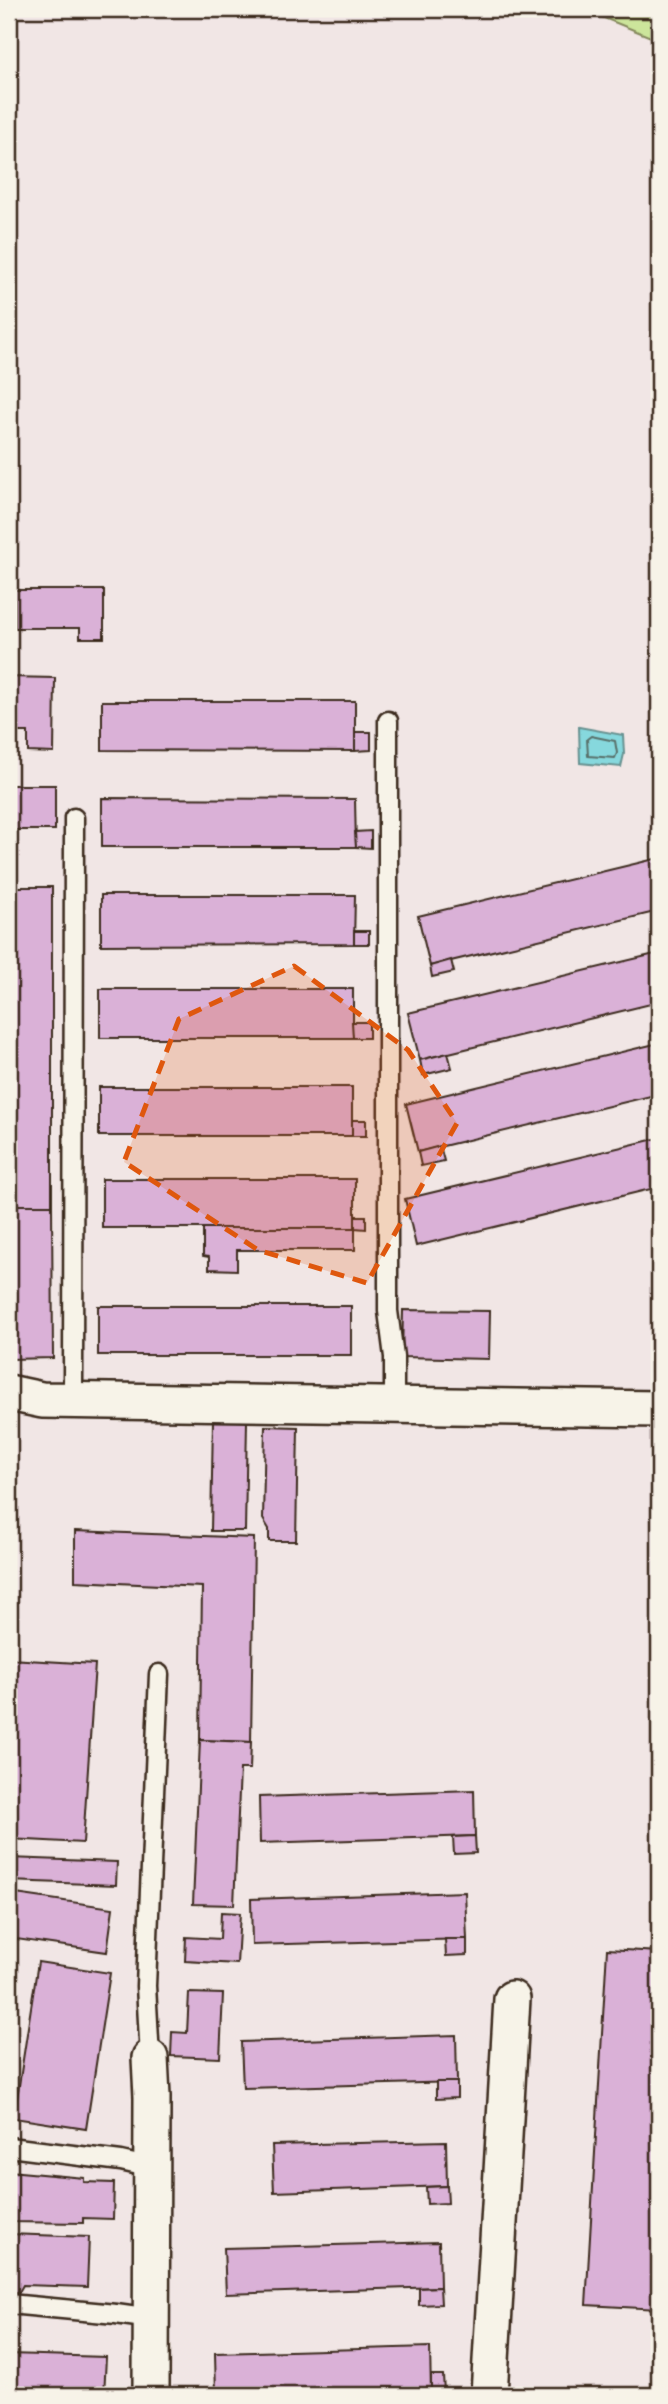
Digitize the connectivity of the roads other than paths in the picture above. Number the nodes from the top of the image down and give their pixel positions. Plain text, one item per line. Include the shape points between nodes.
1 (388, 721) dead end
2 (74, 818) dead end
3 (9, 1393) edge
4 (73, 1401) junction
5 (394, 1406) junction
6 (659, 1409) edge
7 (159, 1674) dead end
8 (512, 1999) dead end
9 (150, 2058) joint
10 (9, 2147) edge
11 (152, 2168) junction
12 (9, 2304) edge
13 (151, 2319) junction
14 (151, 2395) edge
15 (489, 2395) edge

1 - 5 lane via 388,1311
2 - 4 lane
3 - 4 street
4 - 5 street
5 - 6 street
7 - 9 lane via 146,1986
8 - 15 street
9 - 11 street
10 - 11 lane
11 - 13 street
12 - 13 lane
13 - 14 street

